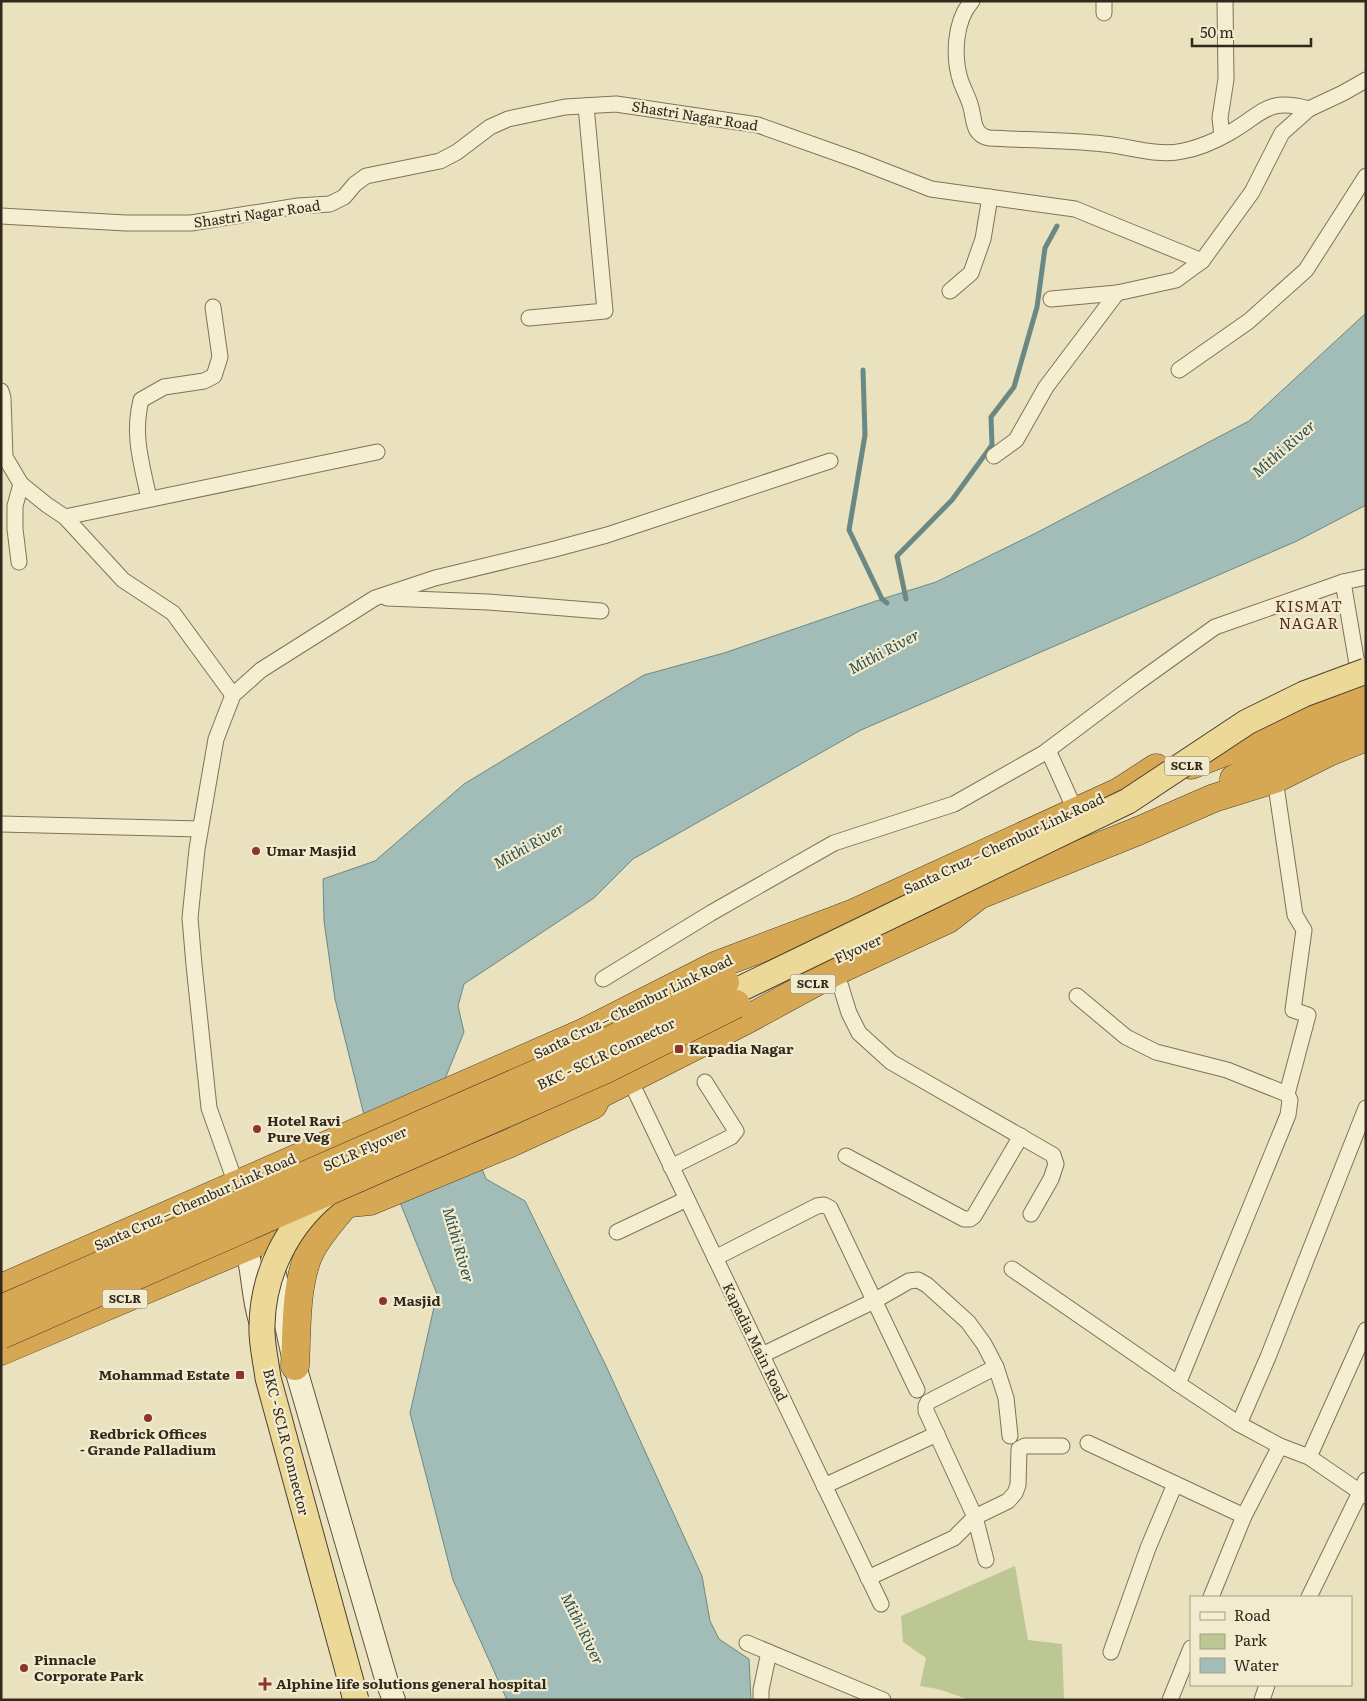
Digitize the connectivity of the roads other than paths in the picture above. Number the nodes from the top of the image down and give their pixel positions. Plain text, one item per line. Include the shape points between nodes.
1 (972, 1) edge
2 (1225, 1) edge
3 (1366, 80) edge
4 (586, 106) junction
5 (1309, 109) junction
6 (1222, 136) junction
7 (1366, 176) edge
8 (990, 197) junction
9 (1, 216) edge
10 (1202, 261) junction
11 (950, 291) dead end
12 (1116, 293) junction
13 (1051, 299) dead end
14 (214, 308) dead end
15 (529, 318) dead end
16 (1179, 370) dead end
17 (1, 391) edge
18 (377, 452) dead end
19 (994, 456) dead end
20 (3, 459) edge
21 (830, 461) dead end
22 (21, 484) junction
23 (149, 499) junction
24 (65, 517) junction
25 (19, 562) dead end
26 (1366, 577) edge
27 (1343, 582) junction
28 (375, 598) junction
29 (601, 611) dead end
30 (1363, 665) edge
31 (1366, 691) edge
32 (232, 695) junction
33 (1366, 716) edge
34 (1366, 737) edge
35 (1048, 750) junction
36 (1266, 760) junction
37 (1119, 792) junction
38 (1076, 812) junction
39 (1, 824) edge
40 (200, 829) junction
41 (979, 895) junction
42 (854, 913) junction
43 (836, 971) junction
44 (603, 978) dead end
45 (731, 993) junction
46 (1077, 996) dead end
47 (570, 1038) junction
48 (630, 1080) junction
49 (705, 1082) dead end
50 (1288, 1094) junction
51 (598, 1095) junction
52 (1366, 1108) edge
53 (1021, 1136) junction
54 (846, 1156) dead end
55 (671, 1167) junction
56 (234, 1181) junction
57 (687, 1199) junction
58 (357, 1200) junction
59 (1031, 1214) dead end
60 (617, 1232) dead end
61 (258, 1243) junction
62 (715, 1258) junction
63 (1012, 1269) dead end
64 (1, 1288) edge
65 (874, 1301) junction
66 (1, 1309) edge
67 (1366, 1330) edge
68 (1, 1335) edge
69 (1, 1351) edge
70 (762, 1355) junction
71 (295, 1366) junction
72 (996, 1367) junction
73 (1178, 1384) junction
74 (917, 1390) dead end
75 (1239, 1424) junction
76 (936, 1434) junction
77 (1010, 1436) dead end
78 (1088, 1443) dead end
79 (1062, 1446) dead end
80 (1280, 1446) junction
81 (1309, 1457) junction
82 (329, 1481) junction
83 (1174, 1484) junction
84 (824, 1486) junction
85 (307, 1488) junction
86 (1364, 1490) edge
87 (1244, 1516) junction
88 (975, 1517) junction
89 (986, 1560) dead end
90 (868, 1578) junction
91 (1211, 1596) edge
92 (1310, 1596) edge
93 (881, 1604) dead end
94 (747, 1643) dead end
95 (1190, 1650) edge
96 (769, 1652) junction
97 (1111, 1652) dead end
98 (1267, 1686) edge
99 (356, 1700) edge
100 (368, 1700) edge
101 (394, 1700) edge
102 (761, 1700) edge
103 (883, 1700) edge
104 (1170, 1700) edge
105 (1262, 1700) edge

1 - 6 street via 965,10 957,37 956,62 976,131 982,136 1181,152
2 - 6 street via 1226,79 1220,118
3 - 5 street
4 - 8 street, Shastri Nagar Road via 616,104 758,125 931,189
4 - 9 street, Shastri Nagar Road via 565,107 490,126 440,161 366,176 344,197 330,204 191,223
4 - 15 street via 605,311
5 - 6 street via 1292,104 1266,108
5 - 10 street via 1282,133 1252,192
7 - 16 street via 1306,270 1249,320
8 - 10 street, Shastri Nagar Road via 1075,208
8 - 11 street via 983,239 971,273
10 - 12 street via 1176,280
12 - 13 street
12 - 19 street via 1046,387 1016,440
14 - 23 street via 220,357 214,376 204,381 164,387 141,400 137,439
17 - 20 street
18 - 23 street
20 - 22 street
21 - 28 street via 608,535 435,578
22 - 24 street
22 - 25 street via 15,506
23 - 24 street
24 - 32 street via 123,580 173,613
26 - 27 street
27 - 30 street
27 - 35 street via 1215,627
28 - 29 street
28 - 32 street via 261,670
30 - 37 highway, Santa Cruz – Chembur Link Road via 1300,686 1243,714
30 - 99 main road, BKC - SCLR Connector, bridge via 1247,722 1128,801 730,993 599,1060 374,1158 319,1199 288,1235 274,1264 261,1326 268,1378
31 - 36 highway, SCLR via 1312,712
32 - 40 street via 216,738
33 - 36 highway, SCLR
34 - 36 highway via 1329,752
35 - 38 street
35 - 44 street via 954,804 834,843
36 - 37 highway, SCLR
36 - 41 highway, SCLR via 1214,798
36 - 50 street via 1295,915 1304,930 1293,1010 1308,1015
37 - 38 highway, Santa Cruz – Chembur Link Road / SCLR
38 - 42 highway, Santa Cruz – Chembur Link Road / SCLR
39 - 40 street
40 - 56 street via 190,918 194,965 209,1108
41 - 43 highway, SCLR via 948,919
41 - 45 highway, Flyover
42 - 45 highway
42 - 47 highway, Santa Cruz – Chembur Link Road / SCLR via 717,965
43 - 48 highway, SCLR
43 - 53 street via 848,1013 859,1034 891,1062
45 - 66 highway, SCLR Flyover, bridge via 594,1049
45 - 68 highway, bridge via 604,1070
46 - 50 street via 1126,1036 1156,1052 1227,1070
47 - 51 highway
47 - 56 highway, Santa Cruz – Chembur Link Road / SCLR via 467,1085
48 - 51 highway, SCLR
48 - 55 street, Kapadia Main Road
49 - 55 street via 736,1131 731,1137
50 - 73 street via 1288,1115
51 - 58 highway, SCLR via 593,1105
52 - 75 street
53 - 54 street via 970,1219 964,1219
53 - 59 street via 1052,1154 1056,1164
55 - 57 street, Kapadia Main Road
56 - 61 main road
56 - 64 highway, Santa Cruz – Chembur Link Road / SCLR
57 - 60 street
57 - 62 street, Kapadia Main Road
58 - 61 highway, SCLR
58 - 71 highway via 327,1225 309,1254 302,1280
61 - 69 highway, SCLR
61 - 71 main road
61 - 85 main road via 255,1306
62 - 65 street via 824,1205 830,1208
62 - 70 street, Kapadia Main Road
63 - 73 street
65 - 70 street
65 - 72 street via 909,1281 918,1280 968,1322
65 - 74 street
67 - 81 street
70 - 84 street, Kapadia Main Road
71 - 82 main road
72 - 76 street via 928,1402 926,1411
72 - 77 street via 1006,1398
73 - 75 street
75 - 80 street
76 - 84 street
76 - 88 street
78 - 83 street
79 - 88 street via 1025,1446 1019,1449 1015,1493
80 - 81 street
80 - 87 street
81 - 86 street
82 - 85 main road
82 - 101 main road
83 - 87 street
83 - 97 street
84 - 90 street, Kapadia Main Road
85 - 100 main road
86 - 92 street
87 - 91 street
88 - 89 street
88 - 90 street via 954,1538
90 - 93 street, Kapadia Main Road
94 - 96 street
95 - 104 street
96 - 102 street
96 - 103 street
98 - 105 street

